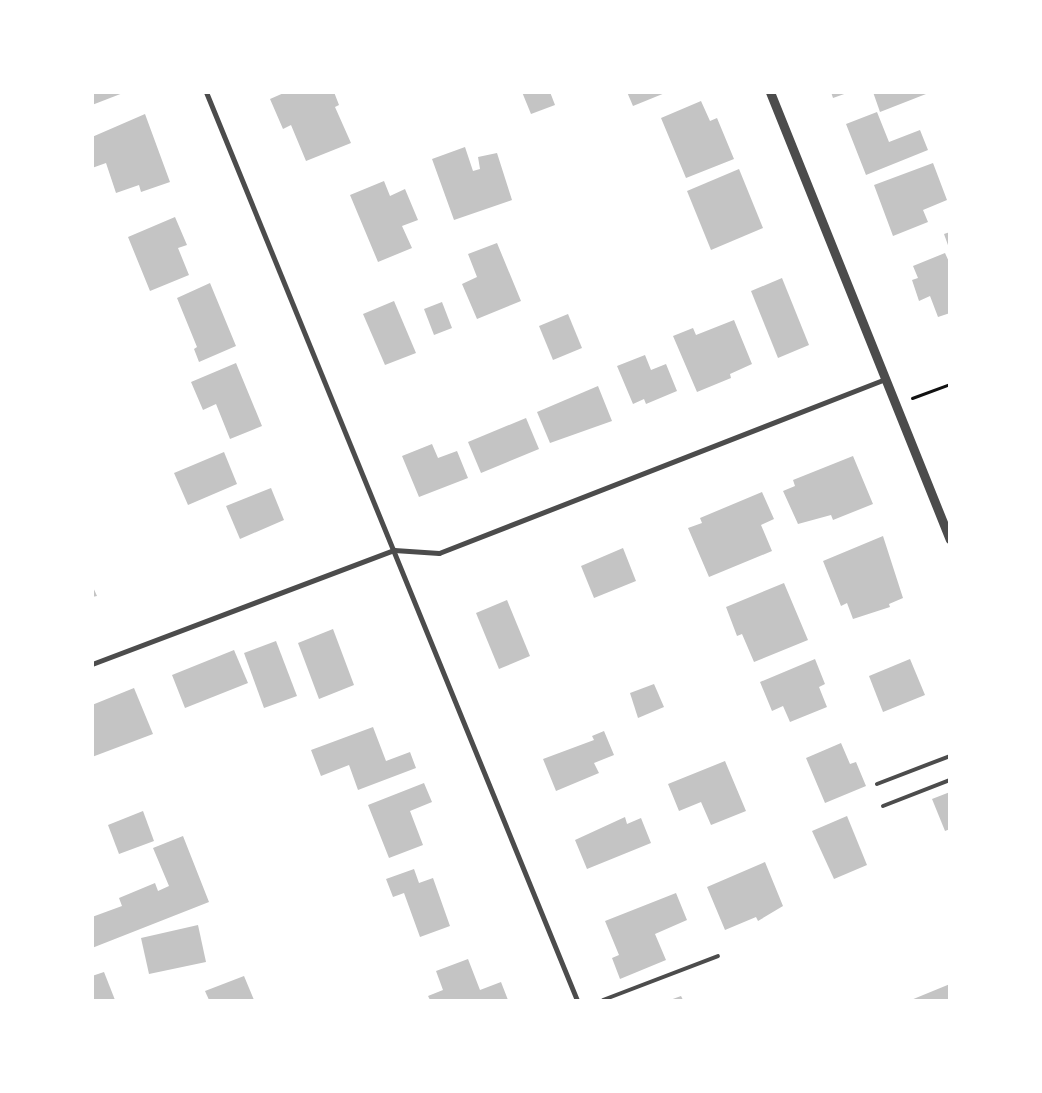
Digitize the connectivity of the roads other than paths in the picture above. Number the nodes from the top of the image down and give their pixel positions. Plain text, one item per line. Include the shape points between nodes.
1 (206, 92) edge
2 (770, 92) edge
3 (885, 379) junction
4 (950, 539) edge
5 (394, 550) junction
6 (92, 664) edge
7 (950, 756) edge
8 (950, 780) edge
9 (877, 784) dead end
10 (883, 806) dead end
11 (718, 956) dead end
12 (576, 1000) edge
13 (603, 1000) edge

1 - 5 street
2 - 3 street
3 - 4 street
3 - 5 street via 439,553
5 - 6 street
5 - 12 street
7 - 9 lane
8 - 10 lane
11 - 13 lane

